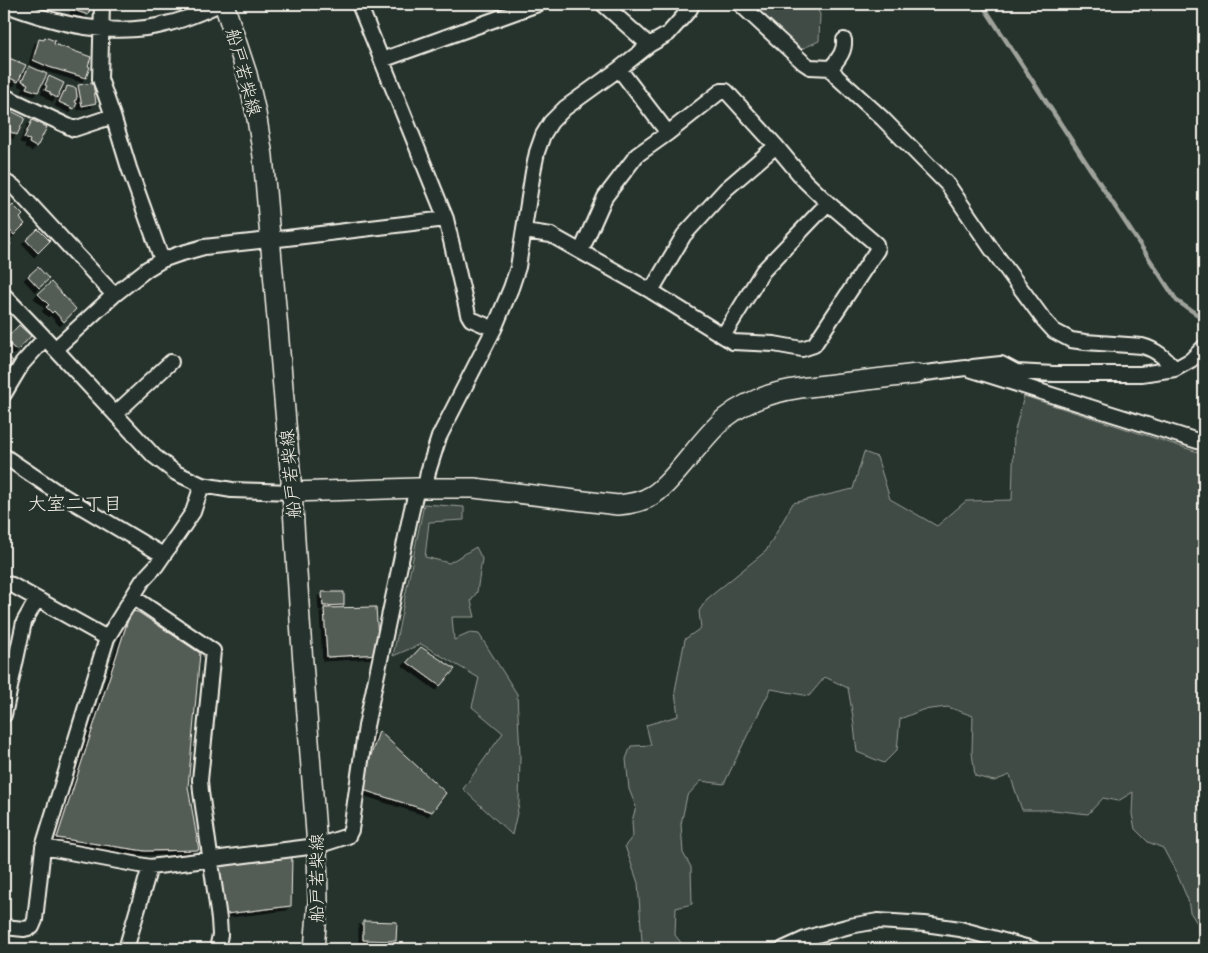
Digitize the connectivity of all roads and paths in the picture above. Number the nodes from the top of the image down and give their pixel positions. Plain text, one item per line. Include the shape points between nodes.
1 (4, 4) edge
2 (102, 4) edge
3 (222, 4) edge
4 (359, 4) edge
5 (538, 4) edge
6 (603, 4) edge
7 (692, 4) edge
8 (740, 4) edge
9 (101, 30) junction
10 (844, 40) dead end
11 (649, 45) junction
12 (382, 60) junction
13 (831, 68) junction
14 (618, 69) junction
15 (4, 96) edge
16 (113, 116) junction
17 (668, 133) junction
18 (776, 146) junction
19 (4, 181) edge
20 (828, 203) junction
21 (446, 219) junction
22 (524, 231) junction
23 (271, 240) junction
24 (581, 251) junction
25 (162, 260) junction
26 (651, 292) junction
27 (4, 295) edge
28 (114, 295) junction
29 (494, 329) junction
30 (723, 336) junction
31 (50, 343) junction
32 (1204, 348) edge
33 (171, 362) dead end
34 (966, 368) junction
35 (1175, 369) junction
36 (917, 374) joint
37 (4, 394) edge
38 (115, 414) junction
39 (1204, 443) edge
40 (4, 456) edge
41 (202, 485) junction
42 (421, 488) junction
43 (292, 492) junction
44 (163, 555) junction
45 (4, 583) edge
46 (133, 597) junction
47 (37, 599) junction
48 (107, 638) junction
49 (4, 715) edge
50 (317, 846) junction
51 (43, 847) junction
52 (211, 859) junction
53 (150, 867) junction
54 (4, 927) edge
55 (1006, 946) edge
56 (126, 949) edge
57 (217, 949) edge
58 (314, 949) edge
59 (784, 949) edge
60 (1033, 949) edge

1 - 9 street via 64,24
2 - 9 street
3 - 9 street via 170,23 139,29
3 - 23 street, 船戸若柴線 via 237,43 256,113
4 - 12 street
5 - 12 street
6 - 11 street
7 - 11 street via 668,34
8 - 13 street via 804,63 810,67
9 - 16 street via 100,79
10 - 13 street via 842,54
11 - 14 street
12 - 21 street
13 - 35 street via 837,78 948,184 990,248 1054,331 1071,340 1149,348 1159,352
14 - 17 street
14 - 22 street via 565,108 543,135 533,172
15 - 16 street via 74,129
16 - 25 street
17 - 18 street via 721,91 726,91
17 - 24 street via 637,155 605,197
18 - 20 street
18 - 26 street via 726,189 684,234
19 - 28 street via 14,187
20 - 30 street via 763,271
20 - 30 street via 876,244 877,250 814,345 802,349 733,342
21 - 23 street
21 - 29 street via 468,314 471,319
22 - 24 street via 551,235
22 - 29 street via 512,288
23 - 25 street via 204,247
23 - 43 street, 船戸若柴線
24 - 26 street
25 - 28 street
26 - 30 street
27 - 31 street
28 - 31 street
29 - 42 street via 439,437
31 - 37 street via 22,364
31 - 38 street
32 - 35 street
33 - 38 street
34 - 35 street via 1001,364 1016,372 1054,374 1141,374
34 - 36 street
34 - 39 street
36 - 42 street via 823,384 758,399 726,418 662,488 651,497 633,503 618,505 474,488
38 - 41 street via 154,456 176,473
40 - 44 street via 60,494
41 - 43 street via 232,490
41 - 44 street via 193,512
42 - 43 street
42 - 50 street via 366,726 351,830 348,836
43 - 50 street, 船戸若柴線
44 - 46 street
45 - 47 street
46 - 48 street
46 - 52 street via 213,651 200,780
47 - 48 street
47 - 49 street via 24,622
48 - 51 street
50 - 52 street
50 - 58 street, 船戸若柴線 via 318,902
51 - 53 street
51 - 54 street via 32,927
52 - 53 street
52 - 57 street via 219,919
53 - 56 street
55 - 59 street via 960,929 878,921 817,935
55 - 60 street

